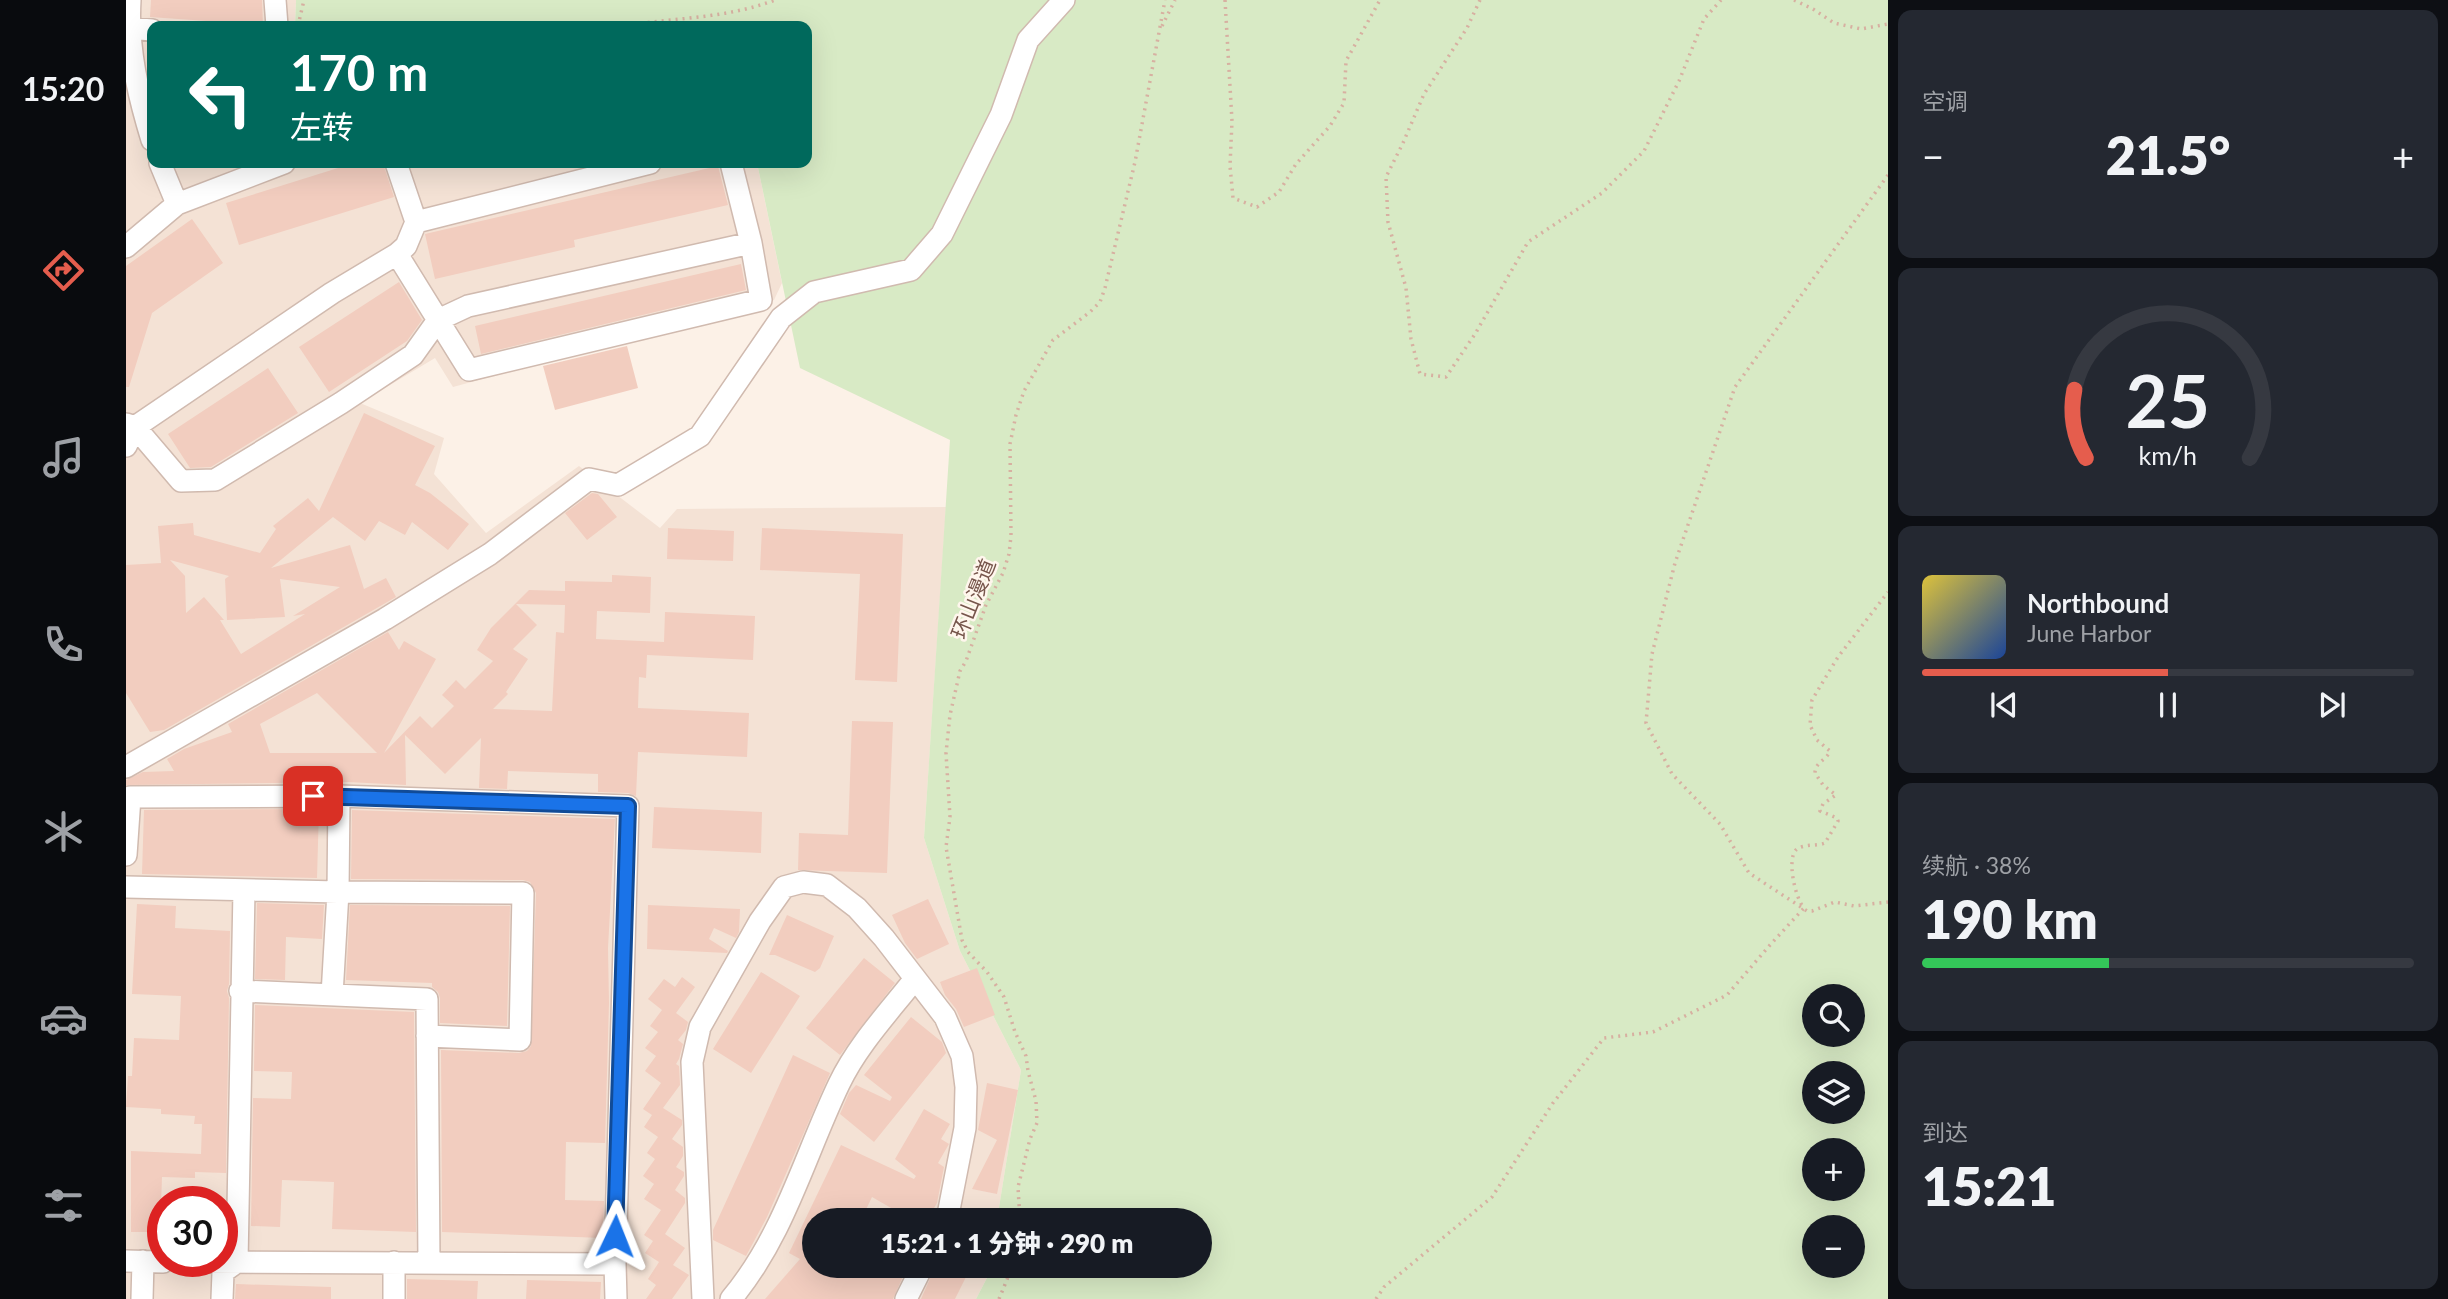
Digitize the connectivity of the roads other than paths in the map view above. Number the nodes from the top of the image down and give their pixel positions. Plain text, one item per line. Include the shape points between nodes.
1 (130, 0) edge
2 (275, 0) edge
3 (1065, 0) edge
4 (277, 21) edge
5 (128, 28) junction
6 (147, 30) edge
7 (146, 96) edge
8 (162, 168) edge
9 (271, 168) edge
10 (398, 168) edge
11 (630, 168) edge
12 (732, 168) edge
13 (177, 204) junction
14 (416, 222) junction
15 (751, 243) junction
16 (126, 247) edge
17 (397, 254) junction
18 (439, 320) junction
19 (129, 432) edge
20 (126, 767) edge
21 (339, 796) junction
22 (126, 855) edge
23 (126, 887) edge
24 (244, 890) junction
25 (338, 892) junction
26 (914, 980) junction
27 (240, 991) junction
28 (332, 995) junction
29 (427, 1037) junction
30 (238, 1186) edge
31 (949, 1208) edge
32 (144, 1261) edge
33 (238, 1262) edge
34 (394, 1262) junction
35 (429, 1263) junction
36 (615, 1264) junction
37 (223, 1277) edge
38 (916, 1278) edge
39 (142, 1299) edge
40 (222, 1299) edge
41 (394, 1299) edge
42 (616, 1299) edge
43 (703, 1299) edge
44 (731, 1299) edge
45 (906, 1299) edge

1 - 5 street
2 - 4 street
3 - 20 street via 1028,40 1000,115 942,234 911,270 814,292 781,318 701,436 618,485 589,478 490,554
5 - 6 street
5 - 7 street
8 - 13 street
9 - 13 street
10 - 14 street
11 - 14 street
12 - 15 street
13 - 16 street
14 - 17 street via 406,246
15 - 18 street via 467,306
15 - 18 street via 761,300 469,370
17 - 18 street
17 - 19 street
18 - 19 street via 413,355 215,480 181,481
21 - 22 street via 130,797
21 - 25 street
21 - 36 street via 628,806
23 - 24 street
24 - 25 street
24 - 27 street
25 - 28 street
25 - 29 street via 523,893 520,1040
26 - 31 street via 945,1017 962,1056 965,1128
26 - 43 street via 857,908 827,884 803,882 784,887 760,921 700,1027 692,1062
26 - 44 street via 840,1081 791,1200 758,1263
27 - 28 street
27 - 30 street
28 - 29 street via 426,999
29 - 35 street
32 - 39 street
33 - 34 street
34 - 35 street
34 - 41 street
35 - 36 street
36 - 42 street
37 - 40 street
38 - 45 street

